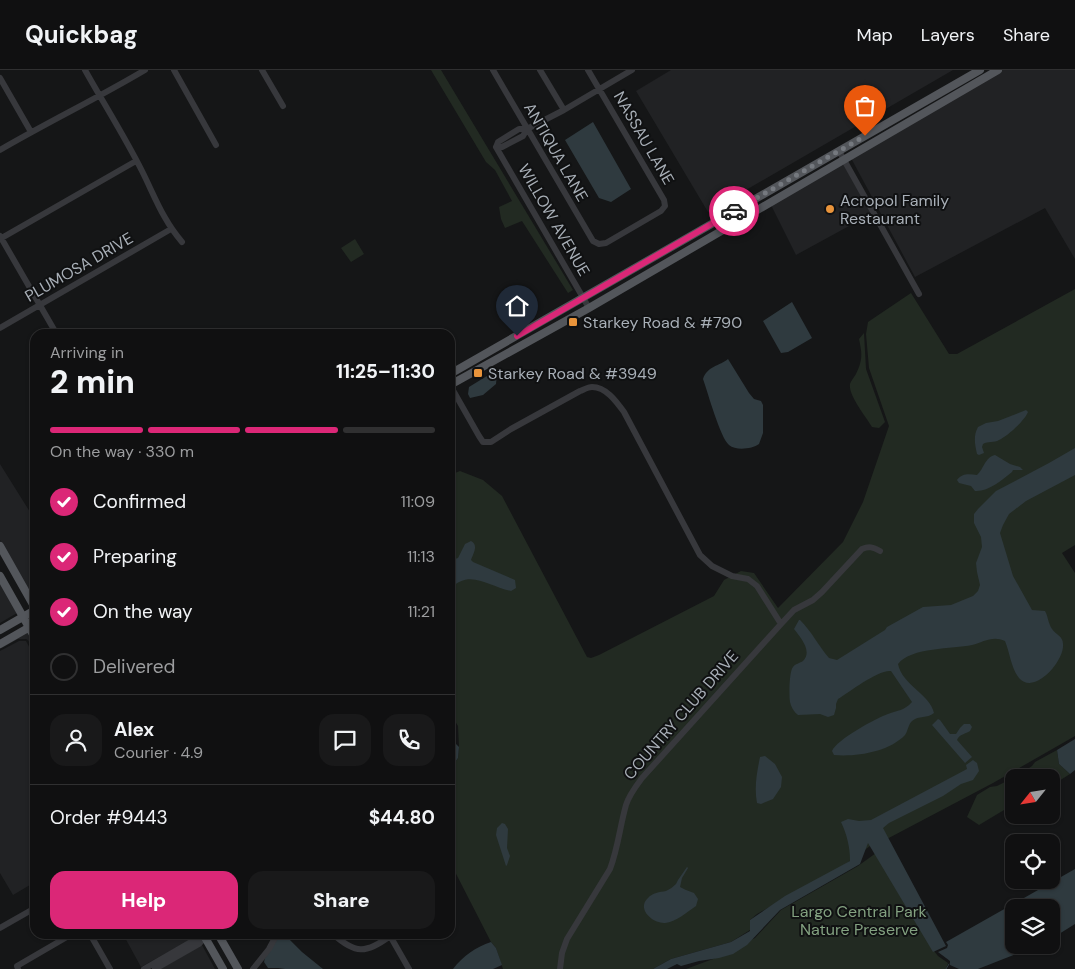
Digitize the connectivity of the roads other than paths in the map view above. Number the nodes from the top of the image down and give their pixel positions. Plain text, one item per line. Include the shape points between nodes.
1 (85, 70) edge
2 (146, 70) edge
3 (174, 70) edge
4 (262, 70) edge
5 (492, 70) edge
6 (540, 70) edge
7 (588, 70) edge
8 (632, 70) edge
9 (980, 70) edge
10 (998, 70) edge
11 (0, 78) edge
12 (599, 89) junction
13 (100, 96) junction
14 (283, 106) dead end
15 (564, 110) junction
16 (527, 129) junction
17 (31, 132) junction
18 (216, 145) dead end
19 (0, 150) edge
20 (839, 151) junction
21 (844, 160) junction
22 (136, 161) junction
23 (171, 229) junction
24 (0, 238) edge
25 (182, 242) dead end
26 (599, 244) joint
27 (919, 294) dead end
28 (583, 298) junction
29 (40, 305) junction
30 (589, 308) junction
31 (0, 328) edge
32 (54, 329) edge
33 (455, 371) edge
34 (455, 382) edge
35 (455, 394) edge
36 (0, 546) edge
37 (880, 552) dead end
38 (0, 576) edge
39 (30, 600) edge
40 (30, 612) edge
41 (23, 617) junction
42 (30, 623) edge
43 (781, 624) junction
44 (30, 626) edge
45 (0, 630) edge
46 (0, 644) edge
47 (30, 911) edge
48 (0, 928) edge
49 (63, 939) edge
50 (93, 939) edge
51 (196, 939) edge
52 (202, 939) edge
53 (206, 939) edge
54 (220, 939) edge
55 (274, 939) edge
56 (339, 939) edge
57 (385, 939) edge
58 (391, 939) edge
59 (18, 969) edge
60 (110, 969) edge
61 (144, 969) edge
62 (155, 969) edge
63 (223, 969) edge
64 (238, 969) edge
65 (254, 969) edge
66 (409, 969) edge
67 (560, 969) edge

1 - 13 street
2 - 13 street
3 - 18 street
4 - 14 street
5 - 16 street, ANTIQUA LANE
6 - 15 street
7 - 12 street, NASSAU LANE
8 - 12 street
9 - 20 main road
10 - 21 main road
11 - 17 street
12 - 15 street
12 - 26 street, NASSAU LANE via 665,206 653,216
13 - 17 street
13 - 22 street
15 - 16 street
16 - 26 street, ANTIQUA LANE via 593,241
16 - 28 street, WILLOW AVENUE via 523,136 502,147 496,146
17 - 19 street
20 - 21 street
20 - 28 main road
21 - 27 street
21 - 30 main road
22 - 23 street
22 - 24 street
23 - 25 street
23 - 29 street, PLUMOSA DRIVE
24 - 29 street
28 - 30 street, WILLOW AVENUE
28 - 33 main road
29 - 31 street, PLUMOSA DRIVE
29 - 32 street
30 - 34 main road
35 - 43 street via 483,442 491,442 580,391 592,387 605,391 624,412 700,555 712,566 732,576 748,579 757,586
36 - 39 main road
37 - 43 street, COUNTRY CLUB DRIVE via 868,547 862,549 822,592 794,610
38 - 41 main road
40 - 41 main road
41 - 42 main road
41 - 45 main road
43 - 67 street, COUNTRY CLUB DRIVE via 632,791 610,869 568,939
44 - 46 main road
47 - 48 street
49 - 59 street via 16,966
50 - 60 street
51 - 61 street
52 - 62 street via 199,944
53 - 63 main road
54 - 64 main road
55 - 65 street
56 - 57 street via 347,946 362,950 378,945
58 - 66 street

